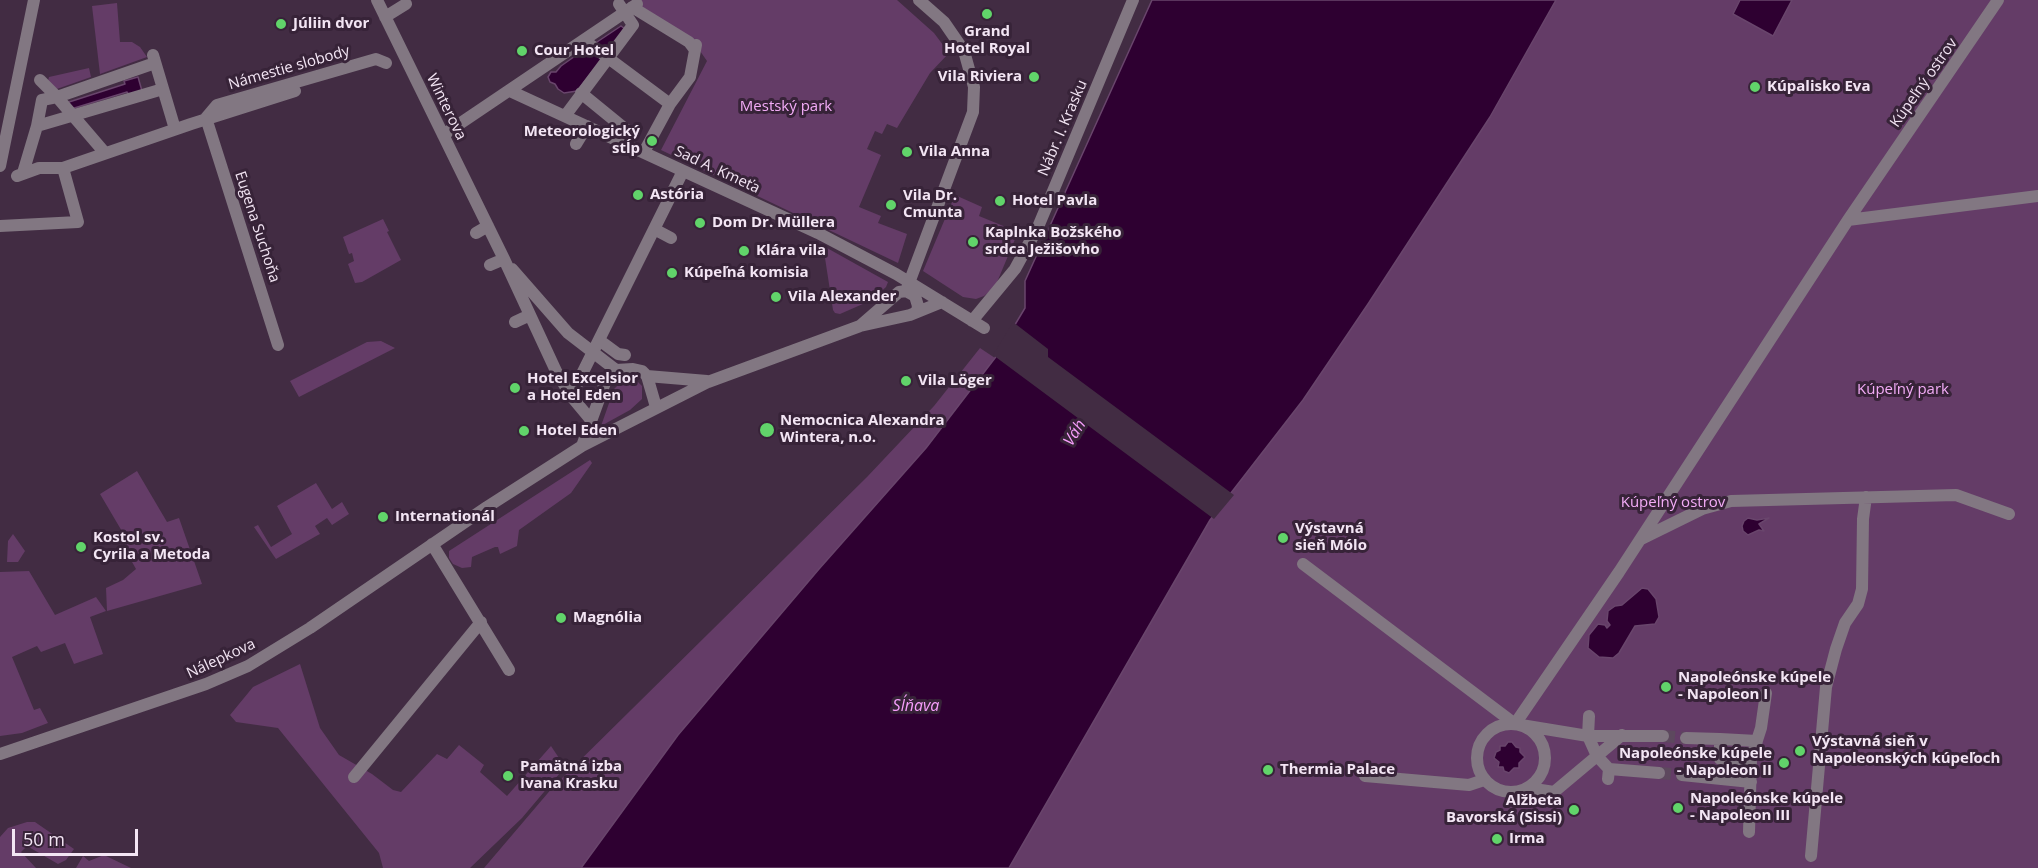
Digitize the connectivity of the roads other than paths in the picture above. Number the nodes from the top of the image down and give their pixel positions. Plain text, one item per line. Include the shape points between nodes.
1 (34, 0) edge
2 (377, 0) edge
3 (919, 0) edge
4 (1133, 0) edge
5 (1998, 0) edge
6 (406, 4) dead end
7 (631, 8) junction
8 (385, 17) junction
9 (584, 40) junction
10 (401, 50) junction
11 (607, 58) junction
12 (163, 89) junction
13 (510, 91) junction
14 (581, 93) junction
15 (57, 97) junction
16 (42, 100) junction
17 (677, 101) junction
18 (75, 116) junction
19 (564, 116) junction
20 (206, 118) junction
21 (614, 120) junction
22 (37, 126) junction
23 (587, 126) junction
24 (175, 129) junction
25 (443, 135) junction
26 (608, 136) junction
27 (627, 138) junction
28 (650, 140) junction
29 (576, 144) dead end
30 (644, 152) junction
31 (105, 153) junction
32 (0, 166) edge
33 (63, 168) junction
34 (683, 171) junction
35 (2038, 196) edge
36 (1848, 220) junction
37 (0, 226) edge
38 (488, 226) junction
39 (654, 230) junction
40 (476, 232) dead end
41 (671, 238) dead end
42 (504, 259) junction
43 (490, 265) dead end
44 (908, 286) junction
45 (942, 302) junction
46 (917, 311) junction
47 (530, 315) junction
48 (972, 321) junction
49 (515, 322) dead end
50 (860, 326) junction
51 (984, 328) dead end
52 (599, 340) junction
53 (278, 345) dead end
54 (624, 355) dead end
55 (591, 358) junction
56 (616, 370) junction
57 (648, 376) junction
58 (708, 382) junction
59 (574, 391) junction
60 (656, 407) junction
61 (591, 420) junction
62 (582, 446) junction
63 (1866, 497) junction
64 (2009, 514) dead end
65 (1641, 539) junction
66 (432, 544) junction
67 (1303, 564) dead end
68 (481, 622) junction
69 (509, 670) dead end
70 (1766, 693) dead end
71 (1589, 716) dead end
72 (1515, 724) junction
73 (1622, 735) junction
74 (1588, 736) junction
75 (1663, 736) tunnel mouth
76 (1686, 738) tunnel mouth
77 (1720, 739) junction
78 (1757, 741) junction
79 (0, 754) edge
80 (1597, 756) junction
81 (1720, 759) junction
82 (1751, 759) junction
83 (1659, 773) tunnel mouth
84 (1682, 775) tunnel mouth
85 (1365, 776) dead end
86 (354, 777) dead end
87 (1719, 779) junction
88 (1484, 780) junction
89 (1751, 782) junction
90 (1528, 788) junction
91 (1554, 797) junction
92 (1540, 800) dead end
93 (1749, 832) dead end
94 (1811, 856) dead end

1 - 32 street
2 - 8 street, Winterova
3 - 44 street via 944,22 964,51 974,87 973,112
4 - 48 street, Nábr. I. Krasku via 1038,227 1016,269
5 - 36 street, Kúpeľný ostrov
6 - 8 street
7 - 9 street
7 - 11 street via 633,25
7 - 17 street via 695,47 690,76
8 - 10 street, Winterova
9 - 11 street
9 - 13 street
10 - 20 street, Námestie slobody via 386,63
10 - 25 street, Winterova
11 - 14 street
11 - 17 street
12 - 15 street via 154,59
12 - 18 street
12 - 24 street
13 - 19 street, Sad A. Kmeťa
13 - 25 street
14 - 19 street
14 - 21 street
15 - 16 street
15 - 16 street via 42,83
15 - 18 street
16 - 22 street
17 - 28 street
18 - 22 street
18 - 31 street
19 - 23 street, Sad A. Kmeťa
20 - 24 street, Námestie slobody
20 - 53 street, Eugena Suchoňa
21 - 26 street
21 - 27 street
22 - 33 street, Námestie slobody via 22,167
23 - 26 street, Sad A. Kmeťa
23 - 29 street
24 - 31 street, Námestie slobody
25 - 38 street, Winterova
26 - 27 street, Sad A. Kmeťa
27 - 28 street
27 - 30 street, Sad A. Kmeťa
28 - 30 street
30 - 34 street, Sad A. Kmeťa
31 - 33 street, Námestie slobody
33 - 37 street via 79,225
34 - 39 street
34 - 44 street, Sad A. Kmeťa via 818,233
35 - 36 street
36 - 65 street, Kúpeľný ostrov
38 - 40 street
38 - 42 street, Winterova
39 - 41 street
39 - 52 street via 630,290
42 - 43 street
42 - 47 street, Winterova
42 - 55 street, Winterova
44 - 45 street, Sad A. Kmeťa
44 - 46 street via 917,300
44 - 50 street
45 - 46 street
45 - 48 street, Sad A. Kmeťa
46 - 50 street
47 - 49 street
47 - 59 street, Winterova via 556,371
48 - 51 street, Sad A. Kmeťa
50 - 58 street
52 - 54 street
52 - 55 street
55 - 56 street, Winterova
55 - 59 street
56 - 57 street via 633,369
56 - 61 street via 606,380
57 - 58 street
57 - 60 street
58 - 60 street, Nálepkova
59 - 61 street, Winterova
60 - 62 street, Nálepkova
61 - 62 street
62 - 66 street, Nálepkova
63 - 64 street via 1956,495
63 - 65 street via 1731,501 1701,509
63 - 94 street via 1862,589 1858,604 1845,623 1826,687
65 - 72 street, Kúpeľný ostrov
66 - 68 street
66 - 79 street, Nálepkova via 248,666
67 - 72 street
68 - 69 street
68 - 86 street
70 - 78 street
71 - 74 street
72 - 74 street
72 - 88 street via 1493,729 1484,736 1476,758
72 - 90 street via 1534,733 1545,752 1542,772
73 - 74 street
73 - 75 street
73 - 80 street
74 - 80 street
76 - 77 street
77 - 78 street
77 - 81 street
78 - 82 street
80 - 83 street via 1609,774
80 - 91 street
81 - 82 street
81 - 87 street
82 - 89 street
84 - 87 street
85 - 88 street via 1469,785
87 - 89 street
88 - 90 street via 1500,791 1519,792
89 - 93 street
90 - 91 street
91 - 92 street

